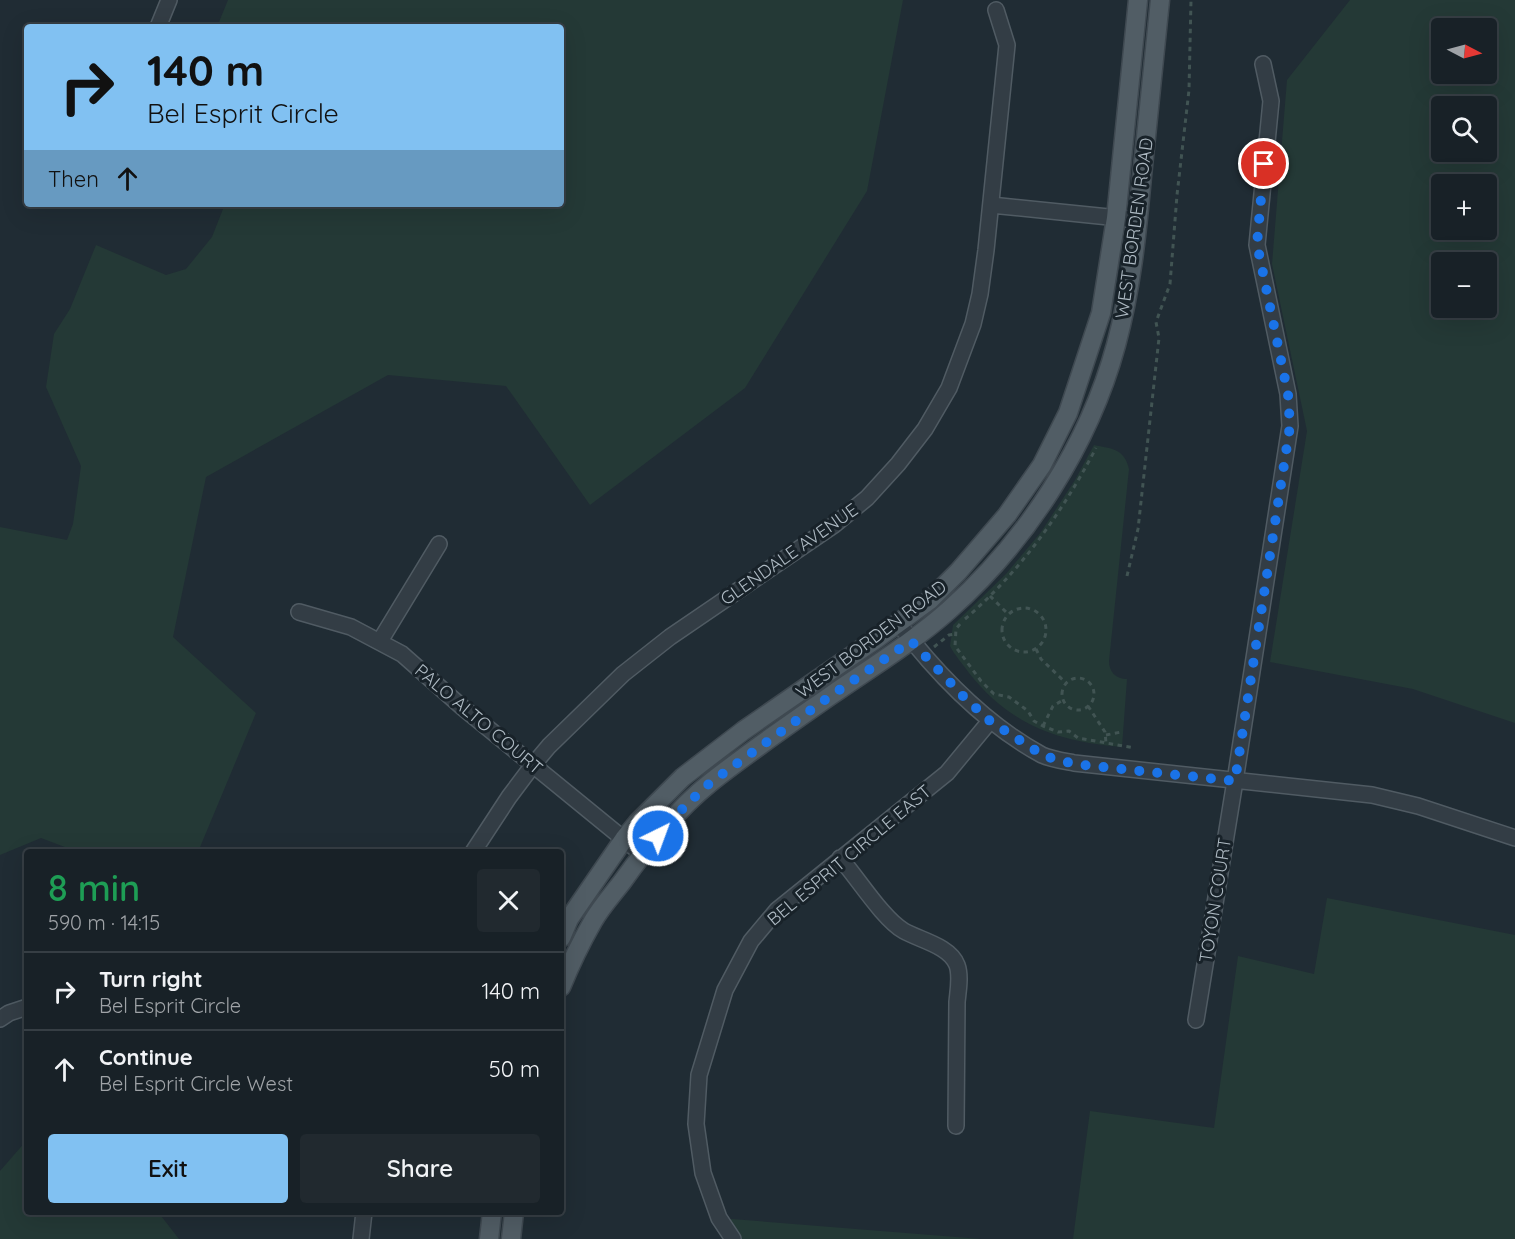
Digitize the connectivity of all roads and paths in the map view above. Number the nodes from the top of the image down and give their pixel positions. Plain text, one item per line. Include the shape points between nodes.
1 (169, 0) edge
2 (1138, 0) edge
3 (1160, 0) edge
4 (1191, 0) edge
5 (996, 10) dead end
6 (159, 24) edge
7 (1263, 64) dead end
8 (991, 205) junction
9 (1116, 218) junction
10 (1138, 220) junction
11 (1096, 448) dead end
12 (439, 544) dead end
13 (1127, 576) dead end
14 (990, 596) junction
15 (299, 612) dead end
16 (1008, 614) junction
17 (898, 623) junction
18 (380, 640) junction
19 (911, 641) junction
20 (1036, 649) junction
21 (1066, 683) junction
22 (1063, 700) junction
23 (1088, 706) junction
24 (990, 721) junction
25 (1043, 726) junction
26 (1121, 732) dead end
27 (1106, 735) junction
28 (1106, 743) junction
29 (1135, 748) dead end
30 (533, 765) junction
31 (1235, 781) junction
32 (1515, 838) edge
33 (624, 839) junction
34 (475, 849) edge
35 (642, 854) junction
36 (840, 858) junction
37 (564, 931) edge
38 (564, 981) edge
39 (24, 1008) edge
40 (0, 1019) edge
41 (1196, 1020) dead end
42 (956, 1126) dead end
43 (364, 1215) edge
44 (492, 1215) edge
45 (514, 1215) edge
46 (361, 1239) edge
47 (489, 1239) edge
48 (511, 1239) edge
49 (733, 1239) edge

1 - 6 street
2 - 9 main road, WEST BORDEN ROAD
3 - 10 main road, WEST BORDEN ROAD
4 - 13 path via 1189,90 1170,284 1156,322 1159,338 1138,529
5 - 8 street, GLENDALE AVENUE via 1007,45
7 - 31 street, TOYON COURT via 1271,101 1257,244 1288,394 1290,426
8 - 9 street
8 - 30 street, GLENDALE AVENUE via 980,294 966,344 925,429 898,464 867,498 834,525 670,637 623,674
9 - 10 street
9 - 17 main road, WEST BORDEN ROAD via 1101,313 1068,413 1041,465 1007,515 958,572 930,600
10 - 19 main road, WEST BORDEN ROAD via 1115,348 1079,440 1056,482 996,563
11 - 14 path via 1041,538
12 - 18 street
14 - 16 path
14 - 25 path via 956,629 955,646 994,694 1009,698
15 - 18 street, PALO ALTO COURT
16 - 20 path via 1001,628 1006,645 1019,653
16 - 20 path via 1023,608 1034,610 1041,617 1046,635
17 - 19 street
17 - 33 main road, WEST BORDEN ROAD via 683,777
18 - 30 street, PALO ALTO COURT via 402,654
19 - 24 street
19 - 35 main road, WEST BORDEN ROAD via 710,783
20 - 21 path
21 - 22 path
21 - 23 path via 1077,679 1089,683 1093,695
22 - 23 path via 1074,710
22 - 25 path via 1053,706
23 - 27 path
24 - 31 street via 1044,756 1074,764
24 - 36 street, BEL ESPRIT CIRCLE EAST via 947,773
25 - 28 path
26 - 27 path
27 - 28 path
28 - 29 path
30 - 33 street, PALO ALTO COURT
30 - 34 street, GLENDALE AVENUE
31 - 32 street via 1372,795
31 - 41 street, TOYON COURT
33 - 35 street, PALO ALTO COURT
33 - 37 main road, WEST BORDEN ROAD
35 - 38 main road, WEST BORDEN ROAD via 594,918
36 - 42 street via 902,930 941,947 957,964
36 - 49 street, BEL ESPRIT CIRCLE EAST via 777,910 752,941 725,990 699,1075 696,1124 703,1173 719,1218
39 - 40 street
43 - 46 street
44 - 47 main road
45 - 48 main road

